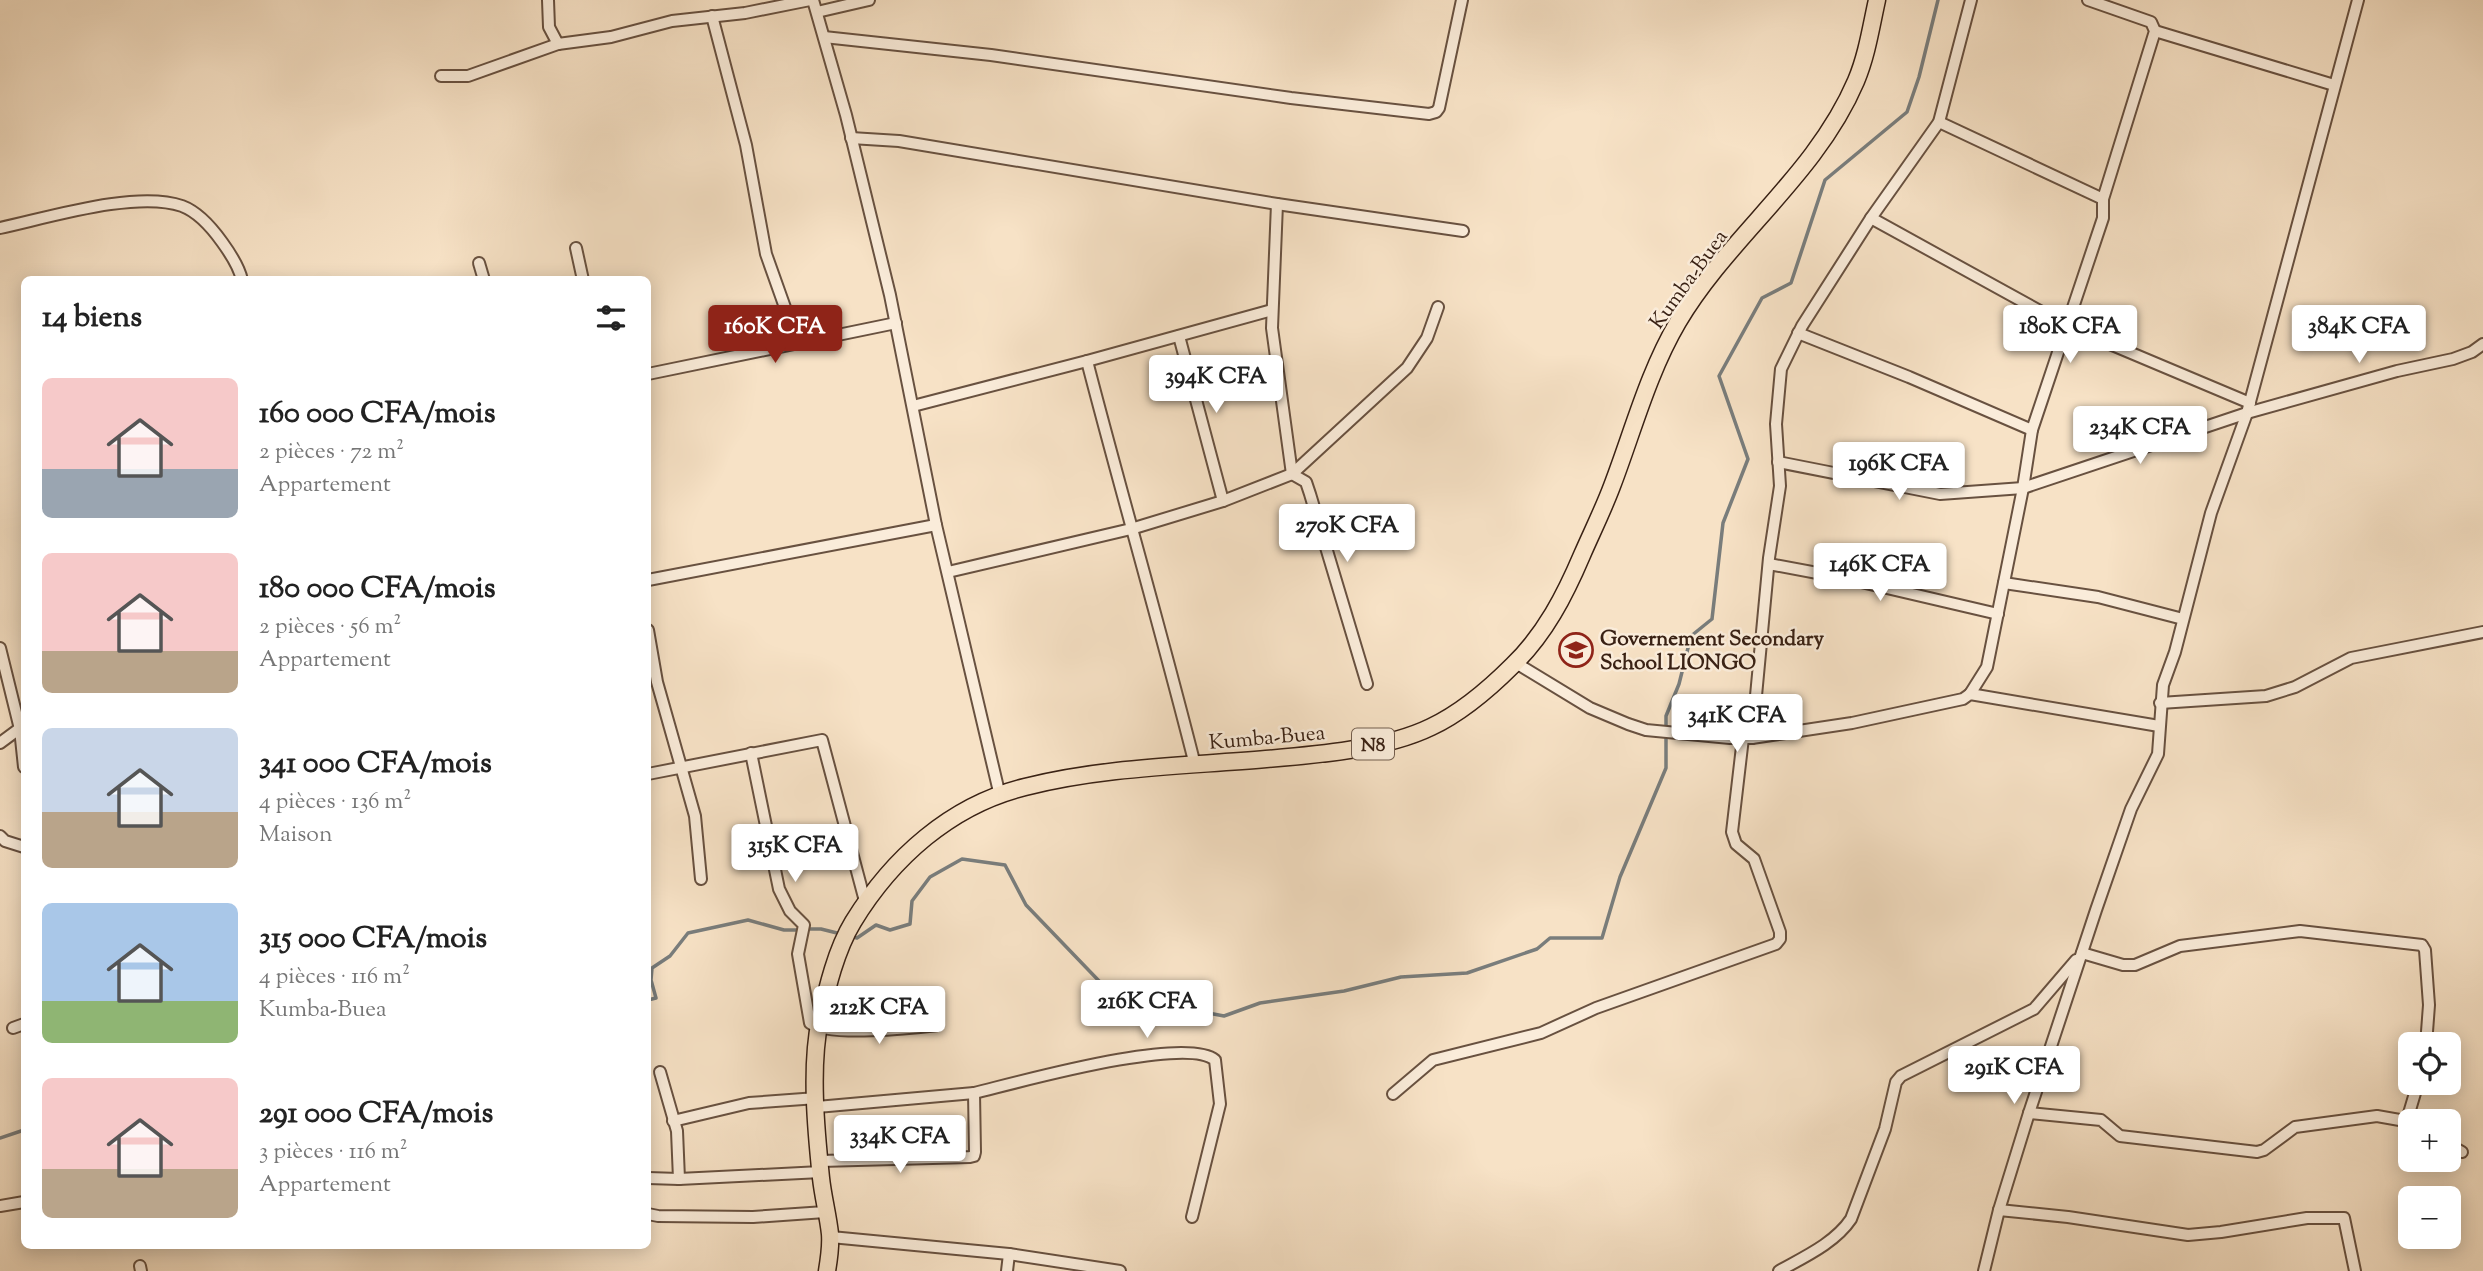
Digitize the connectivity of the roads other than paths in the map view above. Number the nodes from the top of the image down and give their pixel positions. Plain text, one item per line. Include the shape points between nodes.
1 (548, 0) edge
2 (811, 0) edge
3 (869, 0) edge
4 (1462, 0) edge
5 (1877, 0) edge
6 (1971, 0) edge
7 (2088, 0) edge
8 (2358, 0) edge
9 (817, 12) junction
10 (712, 16) junction
11 (2154, 31) junction
12 (824, 37) junction
13 (558, 44) junction
14 (441, 76) dead end
15 (2334, 85) junction
16 (1939, 122) junction
17 (851, 138) junction
18 (2103, 199) junction
19 (1278, 204) junction
20 (1871, 218) junction
21 (0, 228) edge
22 (1463, 231) dead end
23 (576, 248) dead end
24 (479, 263) dead end
25 (240, 276) edge
26 (483, 276) edge
27 (582, 276) edge
28 (1438, 307) dead end
29 (1272, 310) junction
30 (896, 323) junction
31 (2067, 326) junction
32 (1798, 333) junction
33 (1179, 336) junction
34 (798, 344) junction
35 (2483, 344) edge
36 (1087, 361) junction
37 (651, 373) edge
38 (913, 406) junction
39 (2249, 408) junction
40 (2032, 430) junction
41 (1778, 462) junction
42 (1292, 474) junction
43 (2022, 488) junction
44 (1223, 501) junction
45 (936, 525) junction
46 (1131, 529) junction
47 (1769, 564) junction
48 (948, 572) junction
49 (651, 579) edge
50 (2004, 583) junction
51 (1998, 614) junction
52 (2183, 619) junction
53 (2483, 632) edge
54 (651, 647) edge
55 (0, 648) edge
56 (1516, 663) junction
57 (1367, 684) dead end
58 (1970, 694) junction
59 (2160, 703) junction
60 (21, 723) edge
61 (2159, 726) junction
62 (21, 728) edge
63 (1748, 738) junction
64 (0, 743) edge
65 (751, 753) junction
66 (1195, 765) junction
67 (681, 767) junction
68 (651, 773) edge
69 (1000, 796) junction
70 (0, 836) edge
71 (21, 846) edge
72 (701, 879) dead end
73 (866, 905) junction
74 (2082, 953) junction
75 (938, 1024) dead end
76 (21, 1025) edge
77 (819, 1027) junction
78 (13, 1028) dead end
79 (2427, 1032) edge
80 (660, 1073) dead end
81 (974, 1093) junction
82 (1393, 1094) dead end
83 (817, 1102) junction
84 (2029, 1113) junction
85 (2398, 1119) edge
86 (673, 1121) junction
87 (820, 1166) junction
88 (651, 1178) edge
89 (680, 1179) junction
90 (21, 1202) edge
91 (0, 1206) edge
92 (1999, 1210) junction
93 (825, 1212) junction
94 (651, 1215) edge
95 (1192, 1217) dead end
96 (831, 1237) junction
97 (1009, 1254) junction
98 (827, 1271) edge
99 (1007, 1271) edge
100 (1121, 1271) edge
101 (1779, 1271) edge
102 (1984, 1271) edge
103 (2355, 1271) edge

1 - 13 street via 550,27
2 - 9 street
2 - 10 street
3 - 9 street
4 - 12 street via 1439,108 1429,114
5 - 56 highway, Kumba-Buea / N8 via 1854,85 1816,151 1709,278 1657,361 1609,495 1562,602
6 - 16 street
7 - 11 street via 2151,22
8 - 15 street
9 - 12 street
10 - 13 street
10 - 34 street via 744,134 766,254
11 - 15 street
11 - 18 street
12 - 17 street
13 - 14 street via 468,76
15 - 39 street
16 - 18 street
16 - 20 street
17 - 19 street via 908,142
17 - 30 street
18 - 31 street via 2103,218
19 - 22 street
19 - 29 street
20 - 31 street
20 - 32 street
21 - 25 street via 119,203 171,203 185,207 214,230
23 - 27 street
24 - 26 street
28 - 42 street via 1427,338 1407,368
29 - 33 street
29 - 42 street
30 - 34 street
30 - 38 street
31 - 39 street
31 - 40 street
32 - 40 street
32 - 41 street via 1779,380
33 - 36 street
33 - 44 street
34 - 37 street
35 - 39 street via 2454,359
36 - 38 street
36 - 46 street
38 - 45 street
39 - 43 street
39 - 52 street via 2211,513
40 - 43 street
41 - 43 street via 1940,494
41 - 47 street via 1780,486
42 - 44 street
42 - 57 street via 1306,482
43 - 50 street
44 - 46 street
45 - 48 street
45 - 49 street
46 - 48 street
46 - 66 street
47 - 51 street
47 - 63 street
48 - 69 street
50 - 51 street
50 - 52 street via 2098,597
51 - 58 street via 1987,667
52 - 59 street
53 - 59 street via 2359,656 2266,696
54 - 67 street
55 - 60 street
56 - 63 street via 1590,708 1646,730
56 - 66 highway, Kumba-Buea / N8 via 1460,709 1427,729 1342,751
58 - 61 street
58 - 63 street via 1852,723
59 - 61 street
61 - 74 street via 2158,754 2131,809
62 - 64 street
63 - 82 street via 1732,832 1736,844 1754,859 1780,932 1776,944 1605,1005 1541,1033 1433,1060
65 - 67 street
65 - 73 street via 824,741
65 - 77 street via 779,889 790,911 804,925 798,954 810,1023
66 - 69 highway, Kumba-Buea / N8 via 1095,774 1027,786
67 - 68 street
67 - 72 street via 695,816
69 - 73 highway, Kumba-Buea / N8 via 934,830 898,862
70 - 71 street
73 - 77 highway, Kumba-Buea / N8 via 842,945
74 - 79 street via 2135,965 2180,946 2300,931 2422,945 2429,1005
74 - 84 street
74 - 101 street via 2034,1009 1901,1076 1846,1227
75 - 77 street via 896,1030
76 - 78 street
77 - 83 highway, Kumba-Buea / N8
80 - 86 street
81 - 83 street
81 - 87 street via 974,1156
81 - 95 street via 1129,1057 1209,1055 1215,1060 1220,1104
83 - 86 street via 749,1103
83 - 87 highway, Kumba-Buea / N8
84 - 85 street via 2101,1121 2120,1136 2257,1152 2295,1126 2377,1116
84 - 92 street
86 - 89 street
87 - 89 street
87 - 93 highway, Kumba-Buea / N8
88 - 89 street
90 - 91 street
92 - 102 street
92 - 103 street via 2188,1235 2307,1218 2344,1218
93 - 94 street via 753,1217
93 - 96 highway, Kumba-Buea / N8
96 - 97 street
96 - 98 highway, Kumba-Buea / N8
97 - 99 street
97 - 100 street

